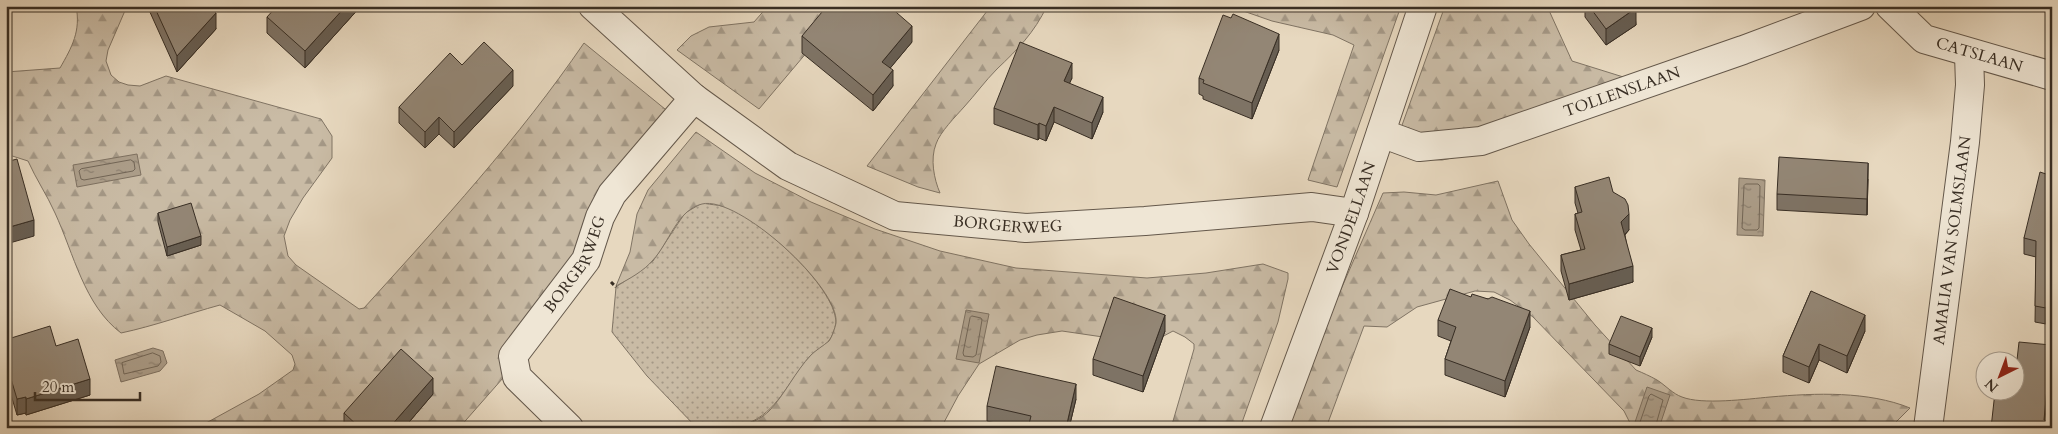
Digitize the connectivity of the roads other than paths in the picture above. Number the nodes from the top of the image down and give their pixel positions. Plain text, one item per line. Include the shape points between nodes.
1 (593, 6) edge
2 (1423, 6) edge
3 (1862, 6) edge
4 (1890, 6) edge
5 (1969, 54) junction
6 (2052, 76) edge
7 (694, 98) junction
8 (1381, 133) junction
9 (1354, 213) junction
10 (570, 428) edge
11 (1274, 428) edge
12 (1928, 428) edge

1 - 7 street, BORGERWEG
2 - 8 street, VONDELLAAN
3 - 8 street, TOLLENSLAAN via 1482,141 1418,147
4 - 5 street, CATSLAAN via 1924,39
5 - 6 street, CATSLAAN
5 - 12 street, AMALIA VAN SOLMSLAAN via 1970,85 1964,142
7 - 9 street, BORGERWEG via 788,166 895,216 1026,228 1312,207
7 - 10 street, BORGERWEG via 612,194 600,217 586,260 513,356 517,377
8 - 9 street, VONDELLAAN
9 - 11 street, VONDELLAAN

